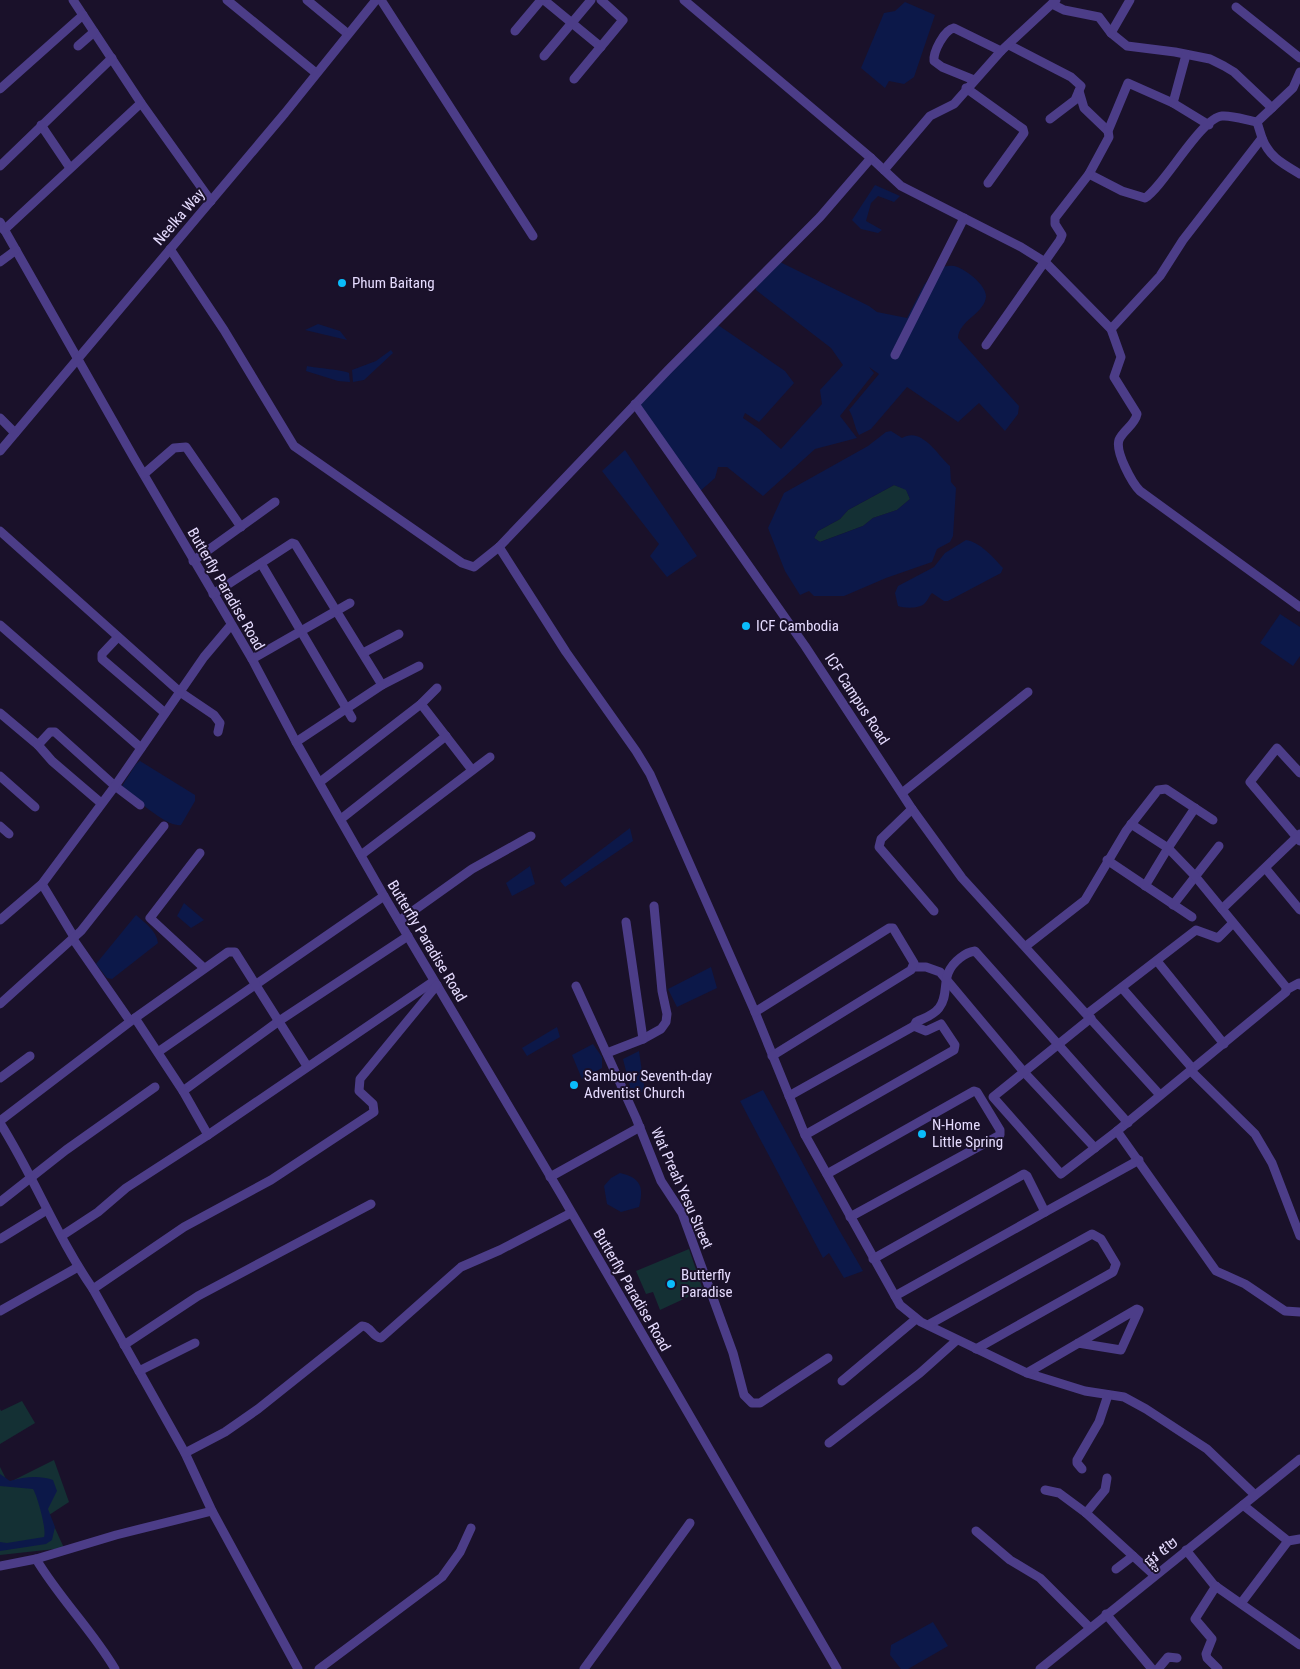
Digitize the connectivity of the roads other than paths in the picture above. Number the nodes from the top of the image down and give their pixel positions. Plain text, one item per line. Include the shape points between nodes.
1 (72, 0) edge
2 (226, 0) edge
3 (307, 0) edge
4 (376, 0) edge
5 (381, 0) edge
6 (543, 0) edge
7 (591, 0) edge
8 (601, 0) edge
9 (684, 0) edge
10 (1130, 0) edge
11 (1054, 2) edge
12 (1236, 7) dead end
13 (83, 15) junction
14 (572, 23) junction
15 (515, 31) dead end
16 (94, 32) junction
17 (1111, 33) junction
18 (348, 34) junction
19 (1009, 45) junction
20 (78, 46) dead end
21 (600, 48) junction
22 (1001, 51) junction
23 (1186, 55) junction
24 (544, 56) dead end
25 (112, 58) junction
26 (1300, 58) edge
27 (1300, 72) edge
28 (316, 73) junction
29 (574, 79) dead end
30 (974, 80) junction
31 (966, 88) junction
32 (0, 89) edge
33 (1079, 91) junction
34 (140, 103) junction
35 (1173, 103) junction
36 (1272, 108) junction
37 (1050, 119) dead end
38 (1257, 122) junction
39 (41, 125) junction
40 (1209, 125) junction
41 (1108, 131) junction
42 (1262, 138) junction
43 (871, 158) junction
44 (0, 166) edge
45 (70, 168) junction
46 (884, 170) junction
47 (1089, 174) junction
48 (1300, 174) edge
49 (988, 184) dead end
50 (212, 201) junction
51 (964, 218) junction
52 (2, 226) edge
53 (534, 236) dead end
54 (170, 249) junction
55 (16, 250) junction
56 (0, 262) edge
57 (1045, 262) junction
58 (1111, 329) junction
59 (986, 345) dead end
60 (895, 355) dead end
61 (79, 358) junction
62 (635, 404) junction
63 (0, 418) edge
64 (15, 433) junction
65 (0, 451) edge
66 (144, 474) junction
67 (275, 502) dead end
68 (241, 527) junction
69 (0, 531) edge
70 (499, 547) junction
71 (193, 561) junction
72 (262, 565) junction
73 (213, 594) junction
74 (350, 603) dead end
75 (1300, 607) edge
76 (338, 610) junction
77 (0, 625) edge
78 (231, 625) junction
79 (300, 631) junction
80 (399, 634) dead end
81 (118, 637) junction
82 (363, 653) junction
83 (252, 659) junction
84 (419, 666) dead end
85 (382, 685) junction
86 (437, 688) dead end
87 (180, 692) junction
88 (1028, 692) dead end
89 (421, 704) junction
90 (345, 708) junction
91 (0, 712) edge
92 (165, 713) junction
93 (352, 718) dead end
94 (218, 732) dead end
95 (446, 736) junction
96 (296, 742) junction
97 (38, 746) junction
98 (141, 748) junction
99 (490, 757) dead end
100 (472, 770) junction
101 (1300, 773) edge
102 (2, 781) edge
103 (320, 782) junction
104 (115, 786) junction
105 (902, 793) junction
106 (101, 803) junction
107 (140, 805) dead end
108 (35, 807) dead end
109 (1195, 808) junction
110 (912, 809) junction
111 (341, 819) junction
112 (1213, 820) dead end
113 (1131, 824) junction
114 (0, 826) edge
115 (164, 826) dead end
116 (9, 834) dead end
117 (531, 836) dead end
118 (1299, 837) edge
119 (1218, 846) dead end
120 (1168, 848) junction
121 (200, 853) dead end
122 (361, 855) junction
123 (1107, 860) junction
124 (1266, 869) junction
125 (1195, 876) junction
126 (42, 884) junction
127 (1145, 886) junction
128 (384, 896) junction
129 (1173, 905) junction
130 (654, 906) dead end
131 (1222, 910) junction
132 (1300, 910) edge
133 (934, 911) dead end
134 (1192, 917) dead end
135 (0, 920) edge
136 (399, 921) junction
137 (626, 922) dead end
138 (1233, 923) junction
139 (408, 936) junction
140 (73, 938) junction
141 (1026, 946) junction
142 (1157, 961) junction
143 (914, 967) junction
144 (204, 968) junction
145 (946, 978) junction
146 (436, 983) junction
147 (1300, 983) edge
148 (256, 984) junction
149 (576, 986) dead end
150 (1122, 988) junction
151 (1286, 990) junction
152 (0, 1004) edge
153 (755, 1012) junction
154 (1089, 1016) junction
155 (132, 1019) junction
156 (279, 1021) junction
157 (914, 1026) junction
158 (643, 1039) junction
159 (1057, 1044) junction
160 (1224, 1044) junction
161 (158, 1052) junction
162 (607, 1052) junction
163 (30, 1056) dead end
164 (772, 1056) junction
165 (307, 1066) junction
166 (1192, 1070) junction
167 (1023, 1071) junction
168 (0, 1078) edge
169 (155, 1087) dead end
170 (183, 1091) junction
171 (1160, 1095) junction
172 (789, 1096) junction
173 (0, 1123) edge
174 (1128, 1123) junction
175 (640, 1128) junction
176 (1118, 1131) junction
177 (208, 1135) junction
178 (805, 1135) junction
179 (1095, 1148) junction
180 (1139, 1160) junction
181 (827, 1174) junction
182 (31, 1177) junction
183 (550, 1177) junction
184 (0, 1202) edge
185 (371, 1204) dead end
186 (47, 1210) junction
187 (1045, 1212) junction
188 (571, 1213) junction
189 (850, 1217) junction
190 (63, 1235) junction
191 (1300, 1236) edge
192 (0, 1239) edge
193 (873, 1259) junction
194 (78, 1267) junction
195 (93, 1289) junction
196 (894, 1296) junction
197 (0, 1311) edge
198 (1300, 1312) edge
199 (916, 1319) junction
200 (928, 1326) junction
201 (957, 1340) junction
202 (195, 1343) dead end
203 (1078, 1343) junction
204 (124, 1345) junction
205 (976, 1348) junction
206 (828, 1358) dead end
207 (139, 1371) junction
208 (1027, 1373) junction
209 (842, 1381) dead end
210 (1108, 1395) junction
211 (829, 1443) dead end
212 (185, 1453) junction
213 (1300, 1459) edge
214 (1082, 1469) dead end
215 (1107, 1478) dead end
216 (1045, 1490) dead end
217 (1255, 1494) junction
218 (1243, 1504) junction
219 (212, 1511) junction
220 (1086, 1513) junction
221 (690, 1523) dead end
222 (471, 1528) dead end
223 (976, 1531) dead end
224 (1300, 1539) edge
225 (1288, 1540) junction
226 (1186, 1550) junction
227 (1133, 1556) junction
228 (36, 1559) junction
229 (0, 1566) edge
230 (1116, 1569) dead end
231 (1154, 1575) junction
232 (1216, 1586) junction
233 (1242, 1602) junction
234 (1106, 1614) junction
235 (1090, 1628) junction
236 (1298, 1640) edge
237 (1177, 1658) dead end
238 (115, 1669) edge
239 (298, 1669) edge
240 (319, 1669) edge
241 (584, 1669) edge
242 (837, 1669) edge
243 (1040, 1669) edge
244 (1152, 1669) edge
245 (1158, 1669) edge
246 (1218, 1669) edge

1 - 13 street
2 - 28 street
3 - 18 street
4 - 18 street, Neelka Way
5 - 53 street
6 - 14 street
6 - 15 street
7 - 14 street
8 - 21 street via 623,20
9 - 43 street
10 - 17 street
11 - 17 street via 1072,12 1096,16
11 - 19 street
12 - 26 street
13 - 16 street
13 - 32 street
14 - 21 street
14 - 24 street
16 - 20 street
16 - 25 street
17 - 23 street via 1127,46
18 - 28 street, Neelka Way
19 - 22 street
19 - 33 street via 1071,77 1081,86
21 - 29 street
22 - 30 street
22 - 30 street via 954,28 947,30 934,54 934,61
23 - 35 street
23 - 36 street via 1210,59 1228,68
25 - 34 street
25 - 39 street
27 - 36 street via 1293,88
28 - 50 street, Neelka Way
30 - 31 street
31 - 46 street via 950,108 930,116
31 - 49 street via 1024,133
33 - 37 street via 1075,100
33 - 41 street via 1084,108
34 - 45 street
34 - 50 street
35 - 40 street
35 - 41 street via 1128,83
36 - 38 street
38 - 40 street via 1222,116
38 - 42 street
39 - 44 street
39 - 45 street
40 - 47 street via 1145,198 1122,191
41 - 47 street via 1109,137
42 - 48 street via 1276,160
42 - 58 street via 1183,240 1160,276
43 - 46 street
43 - 62 street via 820,218
45 - 52 street
46 - 51 street via 901,186
47 - 57 street via 1055,218 1054,224 1062,234
50 - 54 street, Neelka Way
51 - 57 street
51 - 60 street
52 - 55 street, Butterfly Paradise Road
54 - 61 street, Neelka Way
54 - 70 street via 297,449 467,566 474,567
55 - 56 street
55 - 61 street, Butterfly Paradise Road
57 - 58 street
57 - 59 street
58 - 75 street via 1121,357 1114,377 1138,414 1119,440 1118,447 1131,480 1140,491
61 - 64 street, Neelka Way
61 - 66 street, Butterfly Paradise Road
62 - 70 street
62 - 105 street, ICF Campus Road via 805,646
63 - 64 street
64 - 65 street, Neelka Way
66 - 68 street via 174,448 186,447
66 - 71 street, Butterfly Paradise Road
67 - 68 street
68 - 71 street
69 - 81 street
70 - 153 street via 650,774
71 - 73 street, Butterfly Paradise Road
72 - 73 street
72 - 76 street via 295,544
72 - 79 street
73 - 78 street, Butterfly Paradise Road
74 - 76 street
76 - 79 street
76 - 82 street
77 - 98 street
78 - 83 street, Butterfly Paradise Road
78 - 87 street
79 - 83 street
79 - 90 street
80 - 82 street
81 - 87 street
81 - 92 street via 102,654 102,659
82 - 85 street
83 - 96 street, Butterfly Paradise Road
84 - 85 street
85 - 90 street
86 - 89 street
87 - 92 street
87 - 94 street via 219,720
88 - 105 street
89 - 95 street
89 - 103 street
90 - 93 street
90 - 96 street
91 - 97 street
92 - 98 street
95 - 100 street
95 - 111 street
96 - 103 street, Butterfly Paradise Road
97 - 104 street via 50,732 55,732
97 - 106 street
98 - 104 street
99 - 100 street
100 - 122 street
101 - 118 street via 1277,748 1250,782
102 - 108 street
103 - 111 street, Butterfly Paradise Road
104 - 106 street
104 - 107 street
105 - 110 street, ICF Campus Road
106 - 126 street
109 - 112 street
109 - 113 street via 1162,789
109 - 120 street
110 - 133 street via 881,838 879,847
110 - 141 street, ICF Campus Road via 962,878
111 - 122 street, Butterfly Paradise Road
113 - 120 street
113 - 123 street
114 - 116 street
115 - 140 street
117 - 136 street via 472,869
118 - 124 street
119 - 125 street
120 - 125 street
120 - 127 street
121 - 144 street via 150,918
122 - 128 street, Butterfly Paradise Road
123 - 127 street
123 - 141 street via 1085,900
124 - 131 street
124 - 132 street
125 - 129 street
125 - 131 street
126 - 135 street
126 - 140 street
127 - 129 street
128 - 136 street, Butterfly Paradise Road
128 - 148 street
129 - 134 street
130 - 158 street via 667,1014 661,1028
131 - 138 street
136 - 139 street, Butterfly Paradise Road
137 - 158 street
138 - 142 street via 1218,938 1196,930
138 - 151 street
139 - 146 street, Butterfly Paradise Road
139 - 156 street
140 - 152 street
140 - 155 street
141 - 154 street, ICF Campus Road
142 - 150 street
142 - 160 street
143 - 145 street via 934,969
143 - 153 street via 894,928 889,928
143 - 164 street
144 - 148 street via 232,950
144 - 155 street
145 - 157 street via 941,1006
145 - 159 street via 955,962 971,951 978,953
145 - 167 street
146 - 165 street
146 - 183 street, Butterfly Paradise Road
146 - 195 street via 360,1079 359,1091 373,1104 374,1112 271,1180 184,1227
147 - 151 street
148 - 156 street
148 - 161 street
149 - 162 street, Wat Preah Yesu Street
150 - 154 street
150 - 166 street
151 - 160 street via 1283,996
153 - 164 street
154 - 159 street
154 - 171 street, ICF Campus Road
155 - 161 street
155 - 173 street
156 - 165 street
156 - 170 street
157 - 172 street
157 - 178 street via 926,1032 941,1024 955,1048
158 - 162 street
159 - 167 street
159 - 174 street
160 - 166 street
161 - 170 street
162 - 175 street, Wat Preah Yesu Street
163 - 168 street
164 - 172 street
165 - 177 street
166 - 171 street
166 - 191 street via 1255,1134 1272,1163
167 - 179 street
167 - 179 street via 993,1097 1058,1172 1064,1174
169 - 182 street
170 - 177 street
171 - 174 street
172 - 178 street
173 - 182 street
174 - 176 street
175 - 183 street
175 - 206 street, Wat Preah Yesu Street via 661,1181 682,1213 733,1353 744,1395 752,1403 760,1403
176 - 179 street
176 - 180 street
177 - 190 street via 126,1188
178 - 181 street
180 - 187 street
180 - 198 street via 1216,1271 1245,1284 1285,1311
181 - 189 street
181 - 189 street via 974,1091 1000,1130 1000,1135
182 - 184 street
182 - 186 street
183 - 188 street, Butterfly Paradise Road
185 - 204 street via 198,1296
186 - 190 street
186 - 192 street
187 - 193 street via 1024,1174
187 - 196 street
188 - 212 street via 461,1267 381,1338 362,1326 258,1409 225,1432
188 - 242 street, Butterfly Paradise Road
189 - 193 street
190 - 194 street
193 - 196 street
194 - 195 street
194 - 197 street
195 - 204 street
196 - 199 street via 900,1306
199 - 200 street
199 - 209 street
200 - 201 street
200 - 205 street via 1092,1234 1101,1239 1116,1264 1113,1272
201 - 205 street
201 - 211 street via 920,1373
202 - 207 street
203 - 203 street via 1137,1309 1139,1310 1121,1350
203 - 208 street
204 - 207 street
205 - 208 street
207 - 212 street
208 - 210 street
210 - 214 street via 1099,1422 1077,1460
210 - 217 street via 1124,1398 1167,1421 1207,1449
212 - 219 street
213 - 217 street, ផ្លូវ ៥២
215 - 220 street via 1105,1490
216 - 220 street via 1059,1493
217 - 218 street, ផ្លូវ ៥២
218 - 225 street
218 - 226 street, ផ្លូវ ៥២
219 - 228 street
219 - 239 street
220 - 227 street
221 - 241 street
222 - 240 street via 460,1552 442,1577
223 - 235 street via 1010,1560 1040,1578
224 - 225 street
225 - 233 street
226 - 231 street, ផ្លូវ ៥២
226 - 232 street
227 - 230 street
227 - 231 street
228 - 229 street
228 - 238 street
231 - 234 street, ផ្លូវ ៥២
232 - 233 street
232 - 246 street via 1195,1619 1211,1635 1212,1642 1206,1654
233 - 236 street
234 - 235 street, ផ្លូវ ៥២
234 - 244 street
235 - 243 street, ផ្លូវ ៥២
237 - 245 street via 1168,1657

